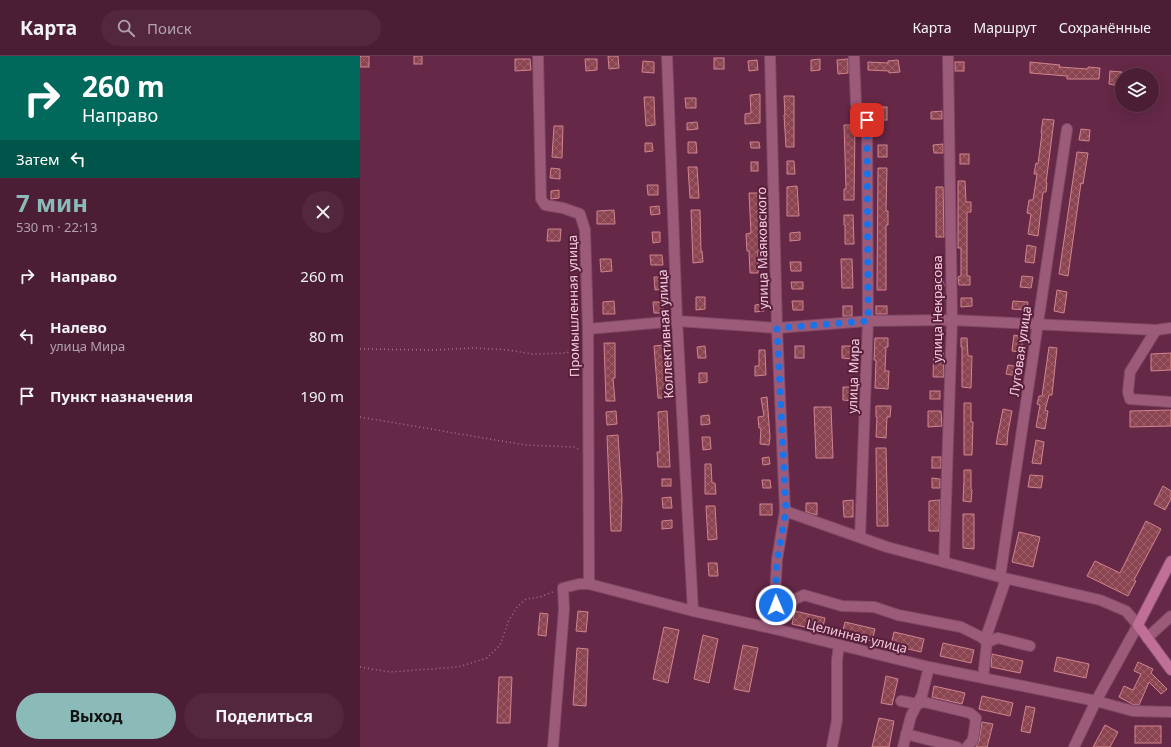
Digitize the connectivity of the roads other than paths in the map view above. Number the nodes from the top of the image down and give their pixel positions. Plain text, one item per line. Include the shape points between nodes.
1 (538, 56) edge
2 (667, 56) edge
3 (770, 56) edge
4 (854, 56) edge
5 (948, 56) edge
6 (1067, 129) dead end
7 (952, 320) junction
8 (677, 321) junction
9 (868, 321) junction
10 (1037, 324) junction
11 (777, 328) junction
12 (1171, 328) edge
13 (1156, 330) junction
14 (588, 334) junction
15 (1171, 402) edge
16 (786, 511) junction
17 (860, 537) junction
18 (944, 562) junction
19 (1171, 562) edge
20 (1003, 578) junction
21 (589, 584) junction
22 (693, 612) junction
23 (776, 615) junction
24 (1171, 616) edge
25 (1138, 625) junction
26 (775, 629) junction
27 (1147, 638) junction
28 (986, 641) junction
29 (839, 645) junction
30 (1030, 646) dead end
31 (929, 667) junction
32 (1171, 670) edge
33 (982, 678) junction
34 (901, 701) dead end
35 (1096, 701) junction
36 (917, 704) junction
37 (1171, 712) edge
38 (906, 734) junction
39 (553, 747) edge
40 (832, 747) edge
41 (903, 747) edge
42 (957, 747) edge
43 (967, 747) edge
44 (1074, 747) edge

1 - 14 street, Промышленная улица via 541,199 545,205 580,214 586,230
2 - 8 street, Коллективная улица
3 - 11 street, улица Маяковского
4 - 9 street, улица Мира via 856,104 867,120
5 - 7 street, улица Некрасова
6 - 10 street, Луговая улица
7 - 9 street
7 - 10 street
7 - 18 street, улица Некрасова
8 - 11 street
8 - 14 street
8 - 22 street, Коллективная улица
9 - 11 street
9 - 17 street, улица Мира
10 - 13 street
10 - 20 street, Луговая улица
11 - 16 street, улица Маяковского
12 - 13 street
13 - 15 street via 1130,372 1128,392 1130,399
14 - 21 street, Промышленная улица
16 - 17 street
16 - 23 street, улица Маяковского via 777,560
17 - 18 street
18 - 20 street
19 - 25 main road
20 - 25 street via 1100,600 1126,611
20 - 28 street, Луговая улица
21 - 22 street, Целинная улица
21 - 39 street via 563,588 564,609
22 - 26 street, Целинная улица
23 - 26 street, улица Маяковского
23 - 28 street via 789,602 804,595 842,606 874,607 898,615 961,627
24 - 27 street
25 - 27 main road
25 - 35 street
26 - 29 street, Целинная улица
27 - 32 main road
28 - 30 street via 998,638
28 - 33 street, Луговая улица
29 - 31 street, Целинная улица
29 - 40 street via 837,720
31 - 33 street, Целинная улица
31 - 36 street
33 - 35 street, Целинная улица
34 - 36 street
35 - 37 street, Целинная улица via 1133,711
35 - 44 street
36 - 38 street
36 - 43 street via 924,702 970,713 976,718 973,740
38 - 41 street
38 - 42 street

